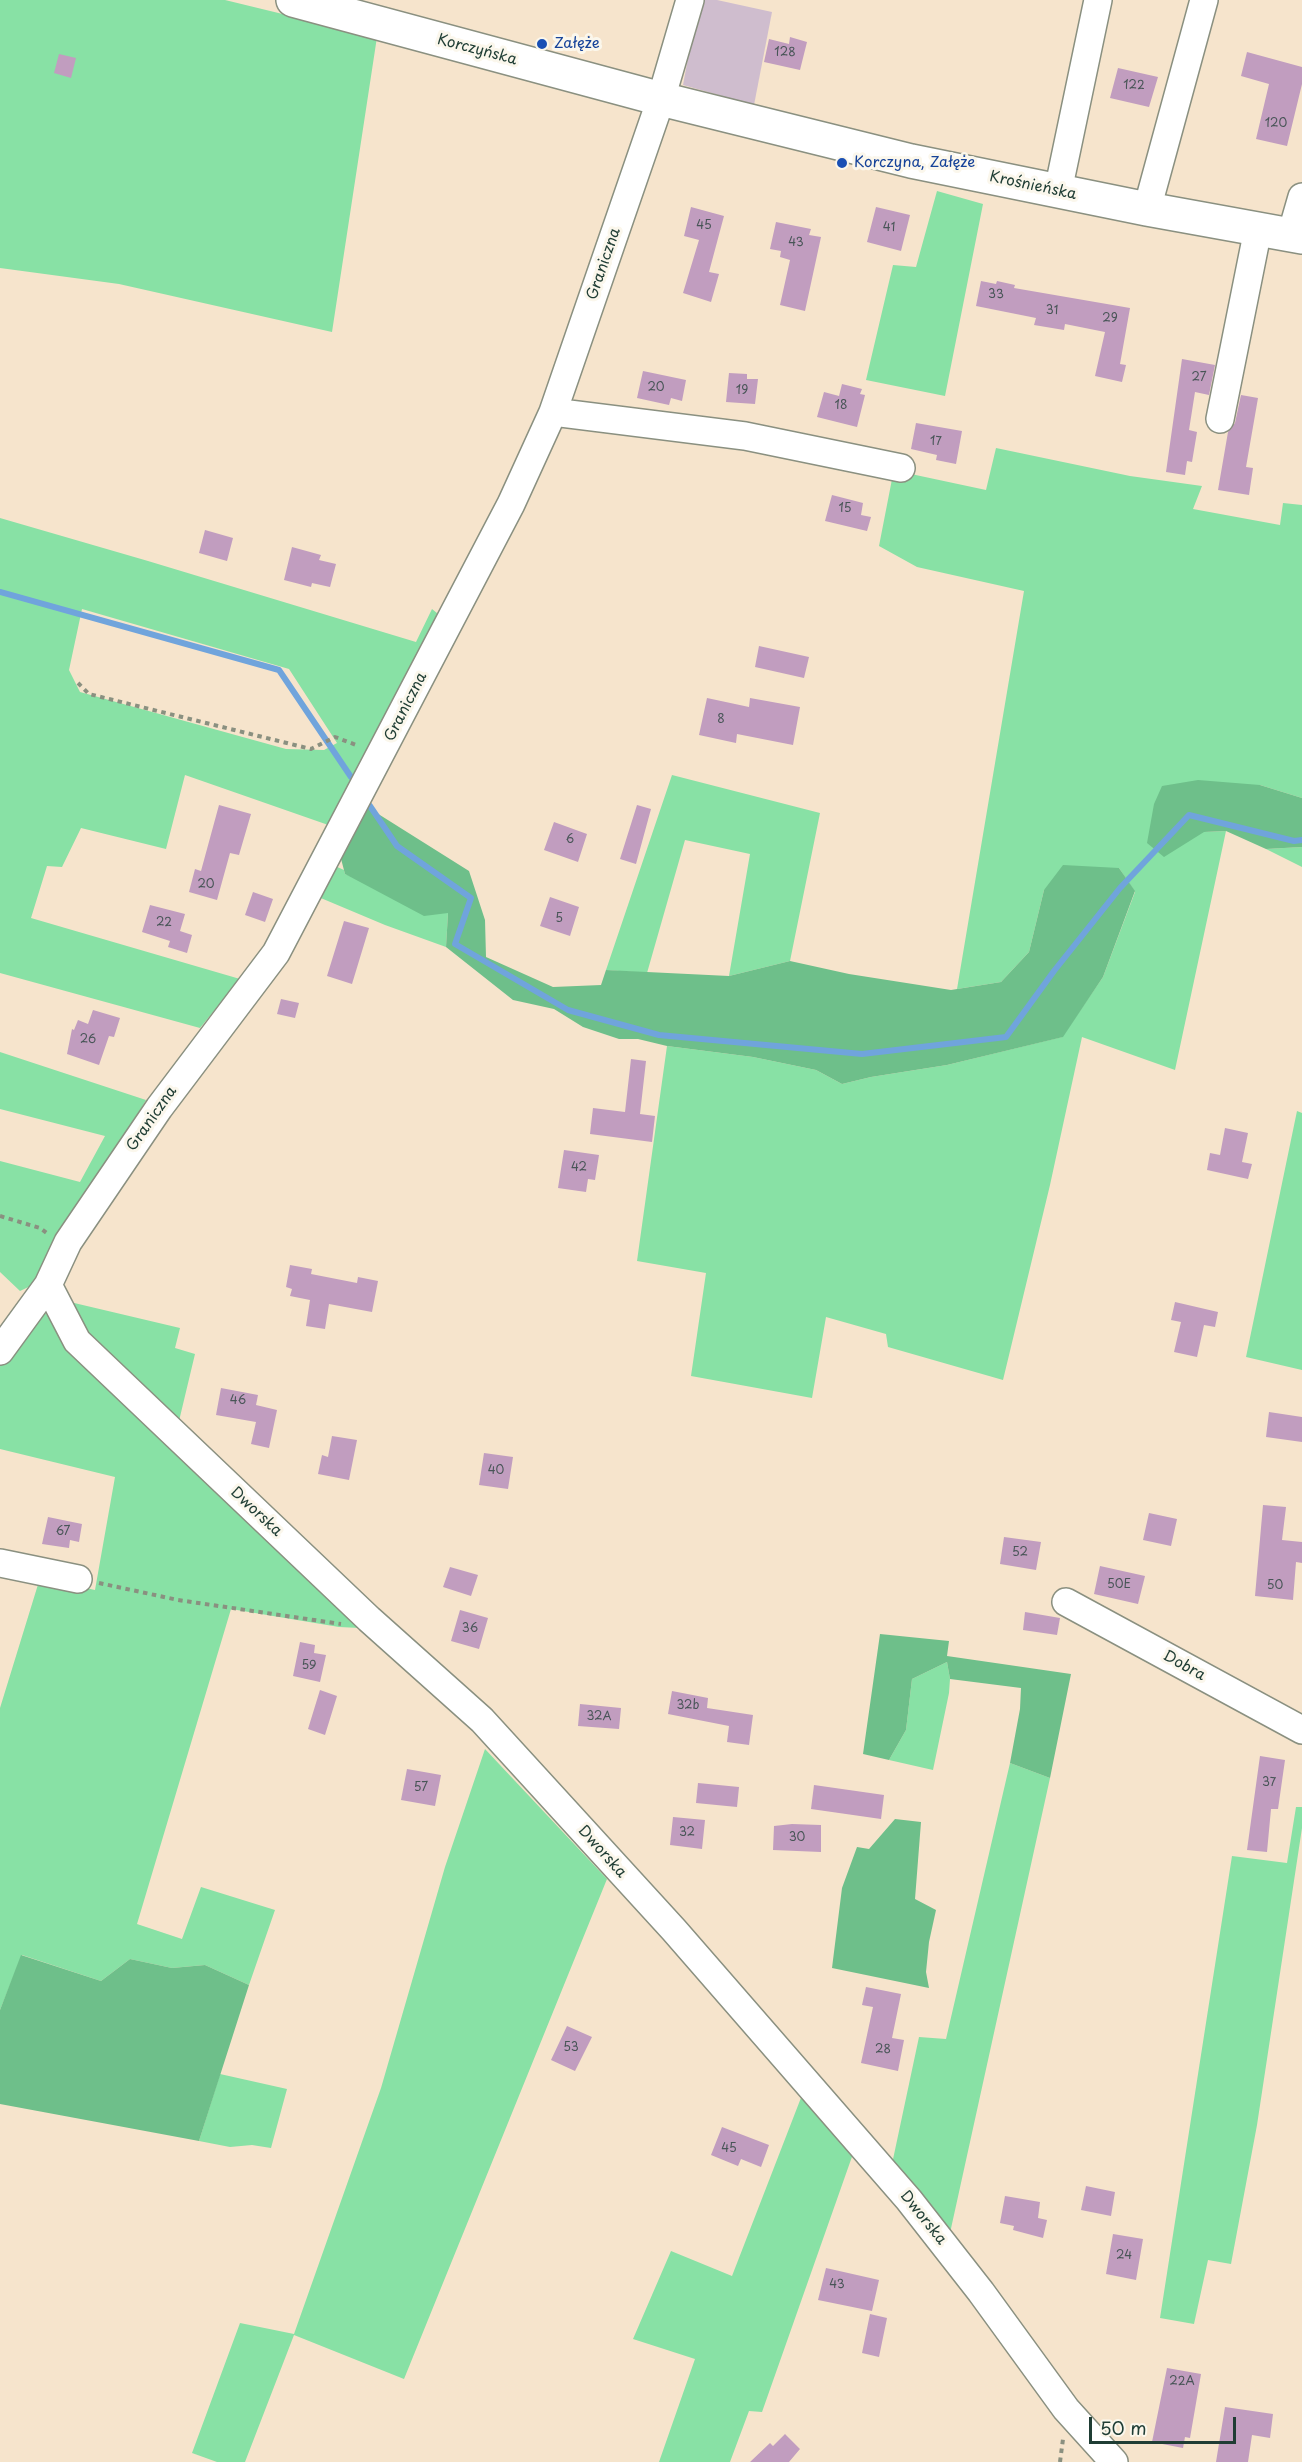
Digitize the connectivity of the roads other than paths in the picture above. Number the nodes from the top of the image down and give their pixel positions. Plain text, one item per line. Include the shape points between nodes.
1 (292, 0) edge
2 (690, 0) edge
3 (1098, 0) edge
4 (1204, 0) edge
5 (661, 99) junction
6 (1058, 191) junction
7 (1302, 197) edge
8 (1147, 209) junction
9 (1258, 229) junction
10 (1297, 236) edge
11 (553, 412) junction
12 (1220, 420) dead end
13 (901, 468) dead end
14 (48, 1285) junction
15 (0, 1351) edge
16 (0, 1563) edge
17 (78, 1579) road end
18 (1066, 1602) dead end
19 (1302, 1730) edge
20 (1114, 2462) edge

1 - 5 main road, Korczyńska
2 - 5 street, Graniczna
3 - 6 street
4 - 8 street
5 - 6 main road, Krośnieńska via 911,161
5 - 11 street, Graniczna
6 - 8 main road, Krośnieńska
7 - 10 street
8 - 9 main road, Krośnieńska
9 - 10 main road, Krośnieńska
9 - 12 street
11 - 13 street via 745,436
11 - 14 street, Graniczna via 511,504 276,953 159,1108 66,1247
14 - 15 street, Graniczna
14 - 20 street, Dworska via 77,1341 369,1619 482,1720 674,1930 909,2200 1066,2409
16 - 17 street
18 - 19 street, Dobra

